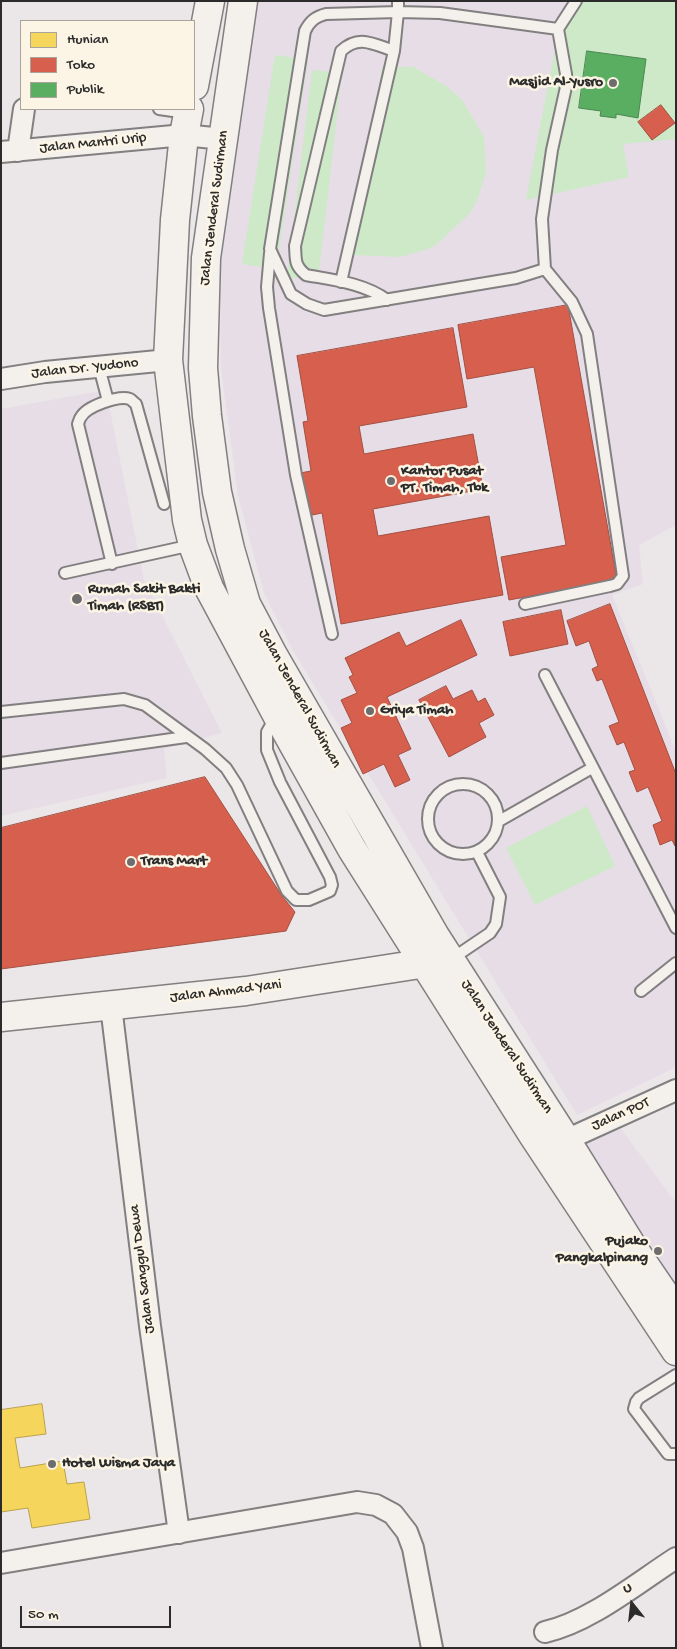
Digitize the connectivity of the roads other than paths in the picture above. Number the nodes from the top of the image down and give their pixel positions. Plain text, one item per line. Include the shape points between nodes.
1 (210, 1) edge
2 (243, 1) edge
3 (398, 1) edge
4 (576, 1) edge
5 (398, 12) junction
6 (558, 29) junction
7 (394, 51) junction
8 (195, 78) edge
9 (24, 110) edge
10 (161, 110) edge
11 (187, 119) edge
12 (223, 138) junction
13 (10, 151) edge
14 (270, 249) junction
15 (545, 269) junction
16 (341, 282) junction
17 (387, 300) junction
18 (168, 360) junction
19 (99, 367) junction
20 (1, 379) edge
21 (108, 401) junction
22 (164, 504) dead end
23 (193, 545) junction
24 (112, 564) junction
25 (65, 573) dead end
26 (525, 604) dead end
27 (332, 634) dead end
28 (545, 675) dead end
29 (1, 712) edge
30 (277, 714) junction
31 (186, 737) junction
32 (1, 763) edge
33 (592, 768) junction
34 (499, 821) junction
35 (477, 852) junction
36 (676, 928) edge
37 (437, 962) junction
38 (676, 963) edge
39 (641, 991) dead end
40 (111, 1006) junction
41 (1, 1017) edge
42 (676, 1090) edge
43 (566, 1140) junction
44 (676, 1311) edge
45 (676, 1351) edge
46 (676, 1375) edge
47 (676, 1454) edge
48 (178, 1533) junction
49 (676, 1558) edge
50 (1, 1563) edge
51 (545, 1632) dead end
52 (432, 1648) edge

1 - 8 main road
2 - 12 main road, Jalan Jenderal Sudirman
3 - 5 lane
4 - 6 lane
5 - 6 lane via 440,13
5 - 7 lane
5 - 14 lane via 326,14 317,16 305,31
6 - 15 lane via 566,87 552,150 542,219
7 - 16 lane
7 - 16 lane via 356,40 341,51 296,246 298,269 306,275
9 - 13 street
10 - 11 lane
11 - 12 street, Jalan Mantri Urip
11 - 13 street, Jalan Mantri Urip
11 - 18 main road, Jalan Jenderal Sudirman via 175,220
12 - 37 main road, Jalan Jenderal Sudirman via 206,258 203,368 217,492 230,549 246,604
14 - 17 lane via 291,294 307,304 324,310
14 - 27 lane via 269,308 296,475
15 - 17 lane via 516,278
15 - 26 lane via 572,302 588,334 623,576 617,584
16 - 17 lane via 376,292
18 - 19 street, Jalan Dr. Yudono
18 - 23 main road, Jalan Jenderal Sudirman via 187,520
19 - 20 street, Jalan Dr. Yudono
19 - 21 lane
21 - 22 lane via 122,398 136,404
21 - 24 lane via 88,410 78,424
23 - 24 lane
23 - 30 main road, Jalan Jenderal Sudirman via 209,588
24 - 25 lane
28 - 33 lane
29 - 31 lane via 124,699 145,705
30 - 31 lane via 267,732 267,750 332,885 330,891 309,900 296,900 287,891 237,784 226,768
30 - 37 main road, Jalan Jenderal Sudirman via 352,849
31 - 32 lane
33 - 34 lane
33 - 36 lane
34 - 35 lane via 492,840
34 - 35 lane via 497,808 482,788 456,784 434,798 428,810 431,836 451,853
35 - 37 lane via 500,897 496,924 490,933
37 - 40 main road, Jalan Ahmad Yani via 246,991
37 - 43 main road, Jalan Jenderal Sudirman
37 - 45 main road, Jalan Jenderal Sudirman via 533,1135
38 - 39 lane
40 - 41 main road, Jalan Ahmad Yani
40 - 48 street, Jalan Sanggul Dewa
42 - 43 street, Jalan POT
43 - 44 main road, Jalan Jenderal Sudirman via 635,1252
46 - 47 lane via 638,1398 634,1408 668,1454
48 - 50 street
48 - 52 street via 357,1502 376,1505 393,1514 407,1532
49 - 51 street via 585,1617

